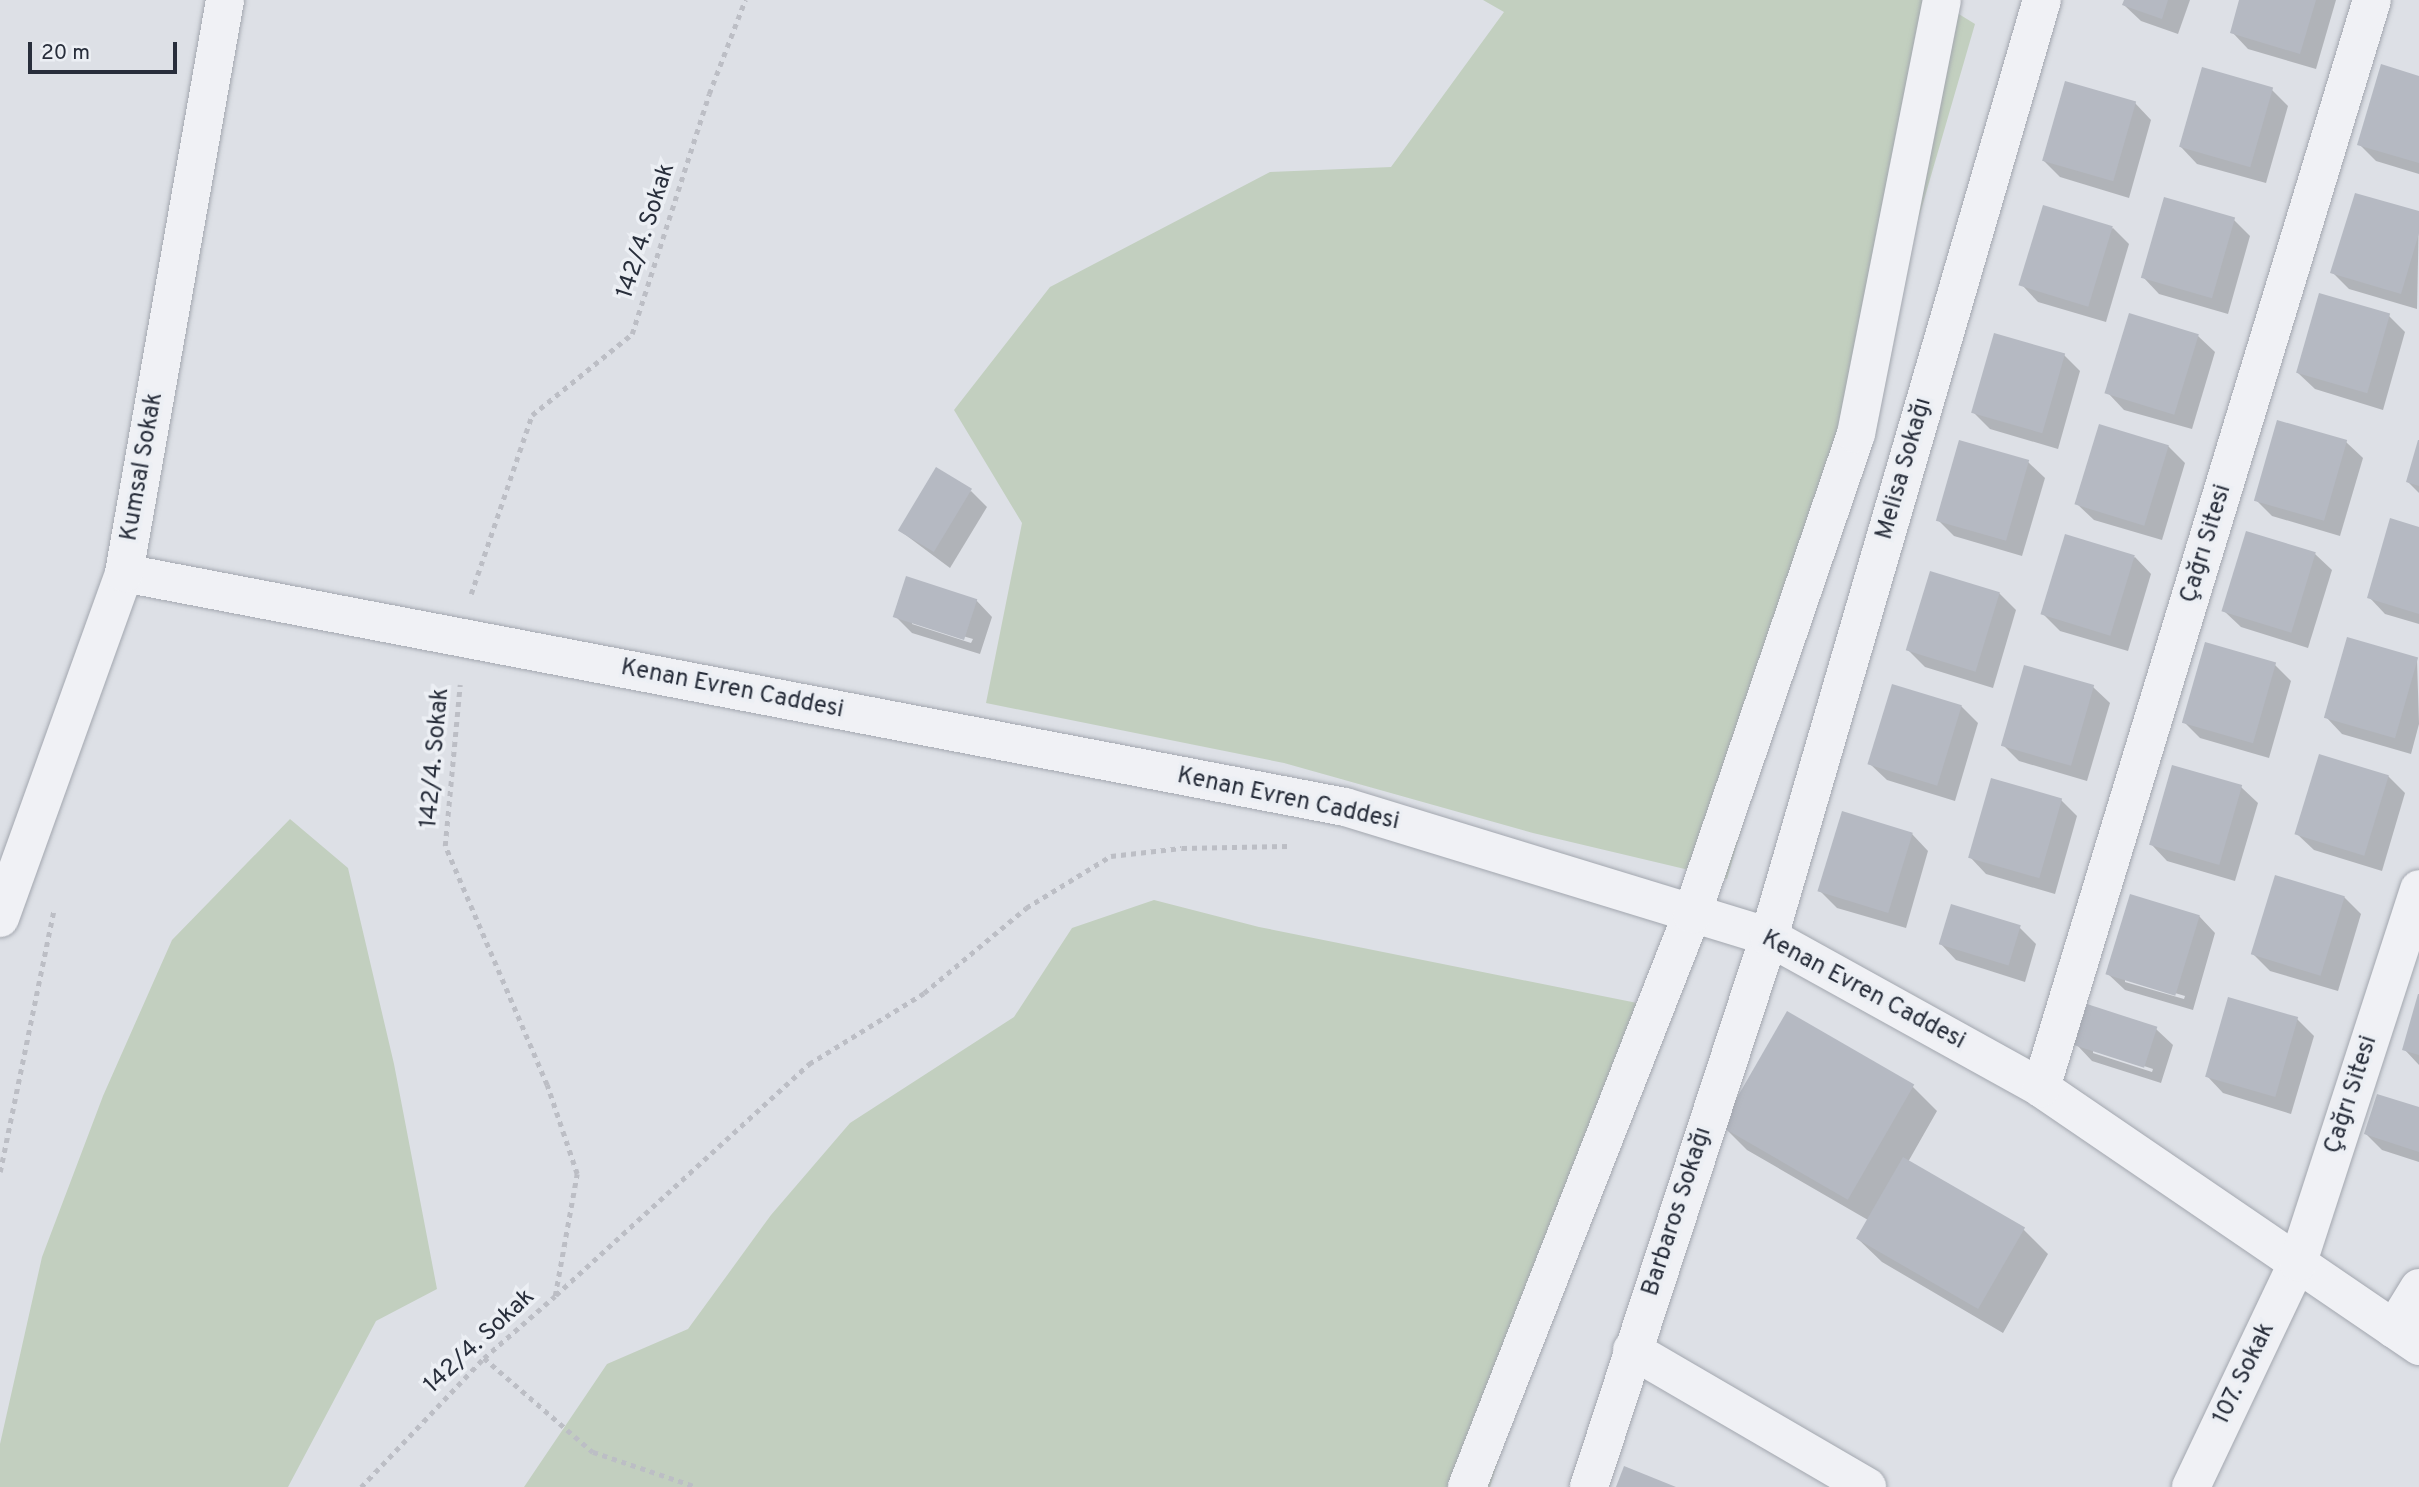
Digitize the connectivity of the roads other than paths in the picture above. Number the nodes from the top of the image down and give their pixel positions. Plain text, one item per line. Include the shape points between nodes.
1 (225, 0) edge
2 (1941, 0) edge
3 (2372, 0) edge
4 (2034, 5) edge
5 (124, 573) junction
6 (2419, 889) edge
7 (1692, 914) junction
8 (0, 918) edge
9 (1769, 937) junction
10 (2041, 1088) junction
11 (2298, 1262) junction
12 (2419, 1289) edge
13 (2406, 1337) edge
14 (1632, 1350) junction
15 (1467, 1487) edge
16 (1589, 1487) edge
17 (1867, 1487) edge
18 (2191, 1487) edge

1 - 5 street, Kumsal Sokak
2 - 7 street via 1856,434
3 - 10 street, Çağrı Sitesi
4 - 9 street, Melisa Sokağı
5 - 7 street, Kenan Evren Caddesi via 1345,807
5 - 8 street, Kumsal Sokak
6 - 11 street, Çağrı Sitesi
7 - 9 street, Kenan Evren Caddesi
7 - 15 street
9 - 10 street, Kenan Evren Caddesi
9 - 14 street, Barbaros Sokağı
10 - 11 street, Kenan Evren Caddesi
11 - 13 street, Kenan Evren Caddesi
11 - 18 street, 107. Sokak
12 - 13 street
14 - 16 street, Barbaros Sokağı
14 - 17 street

